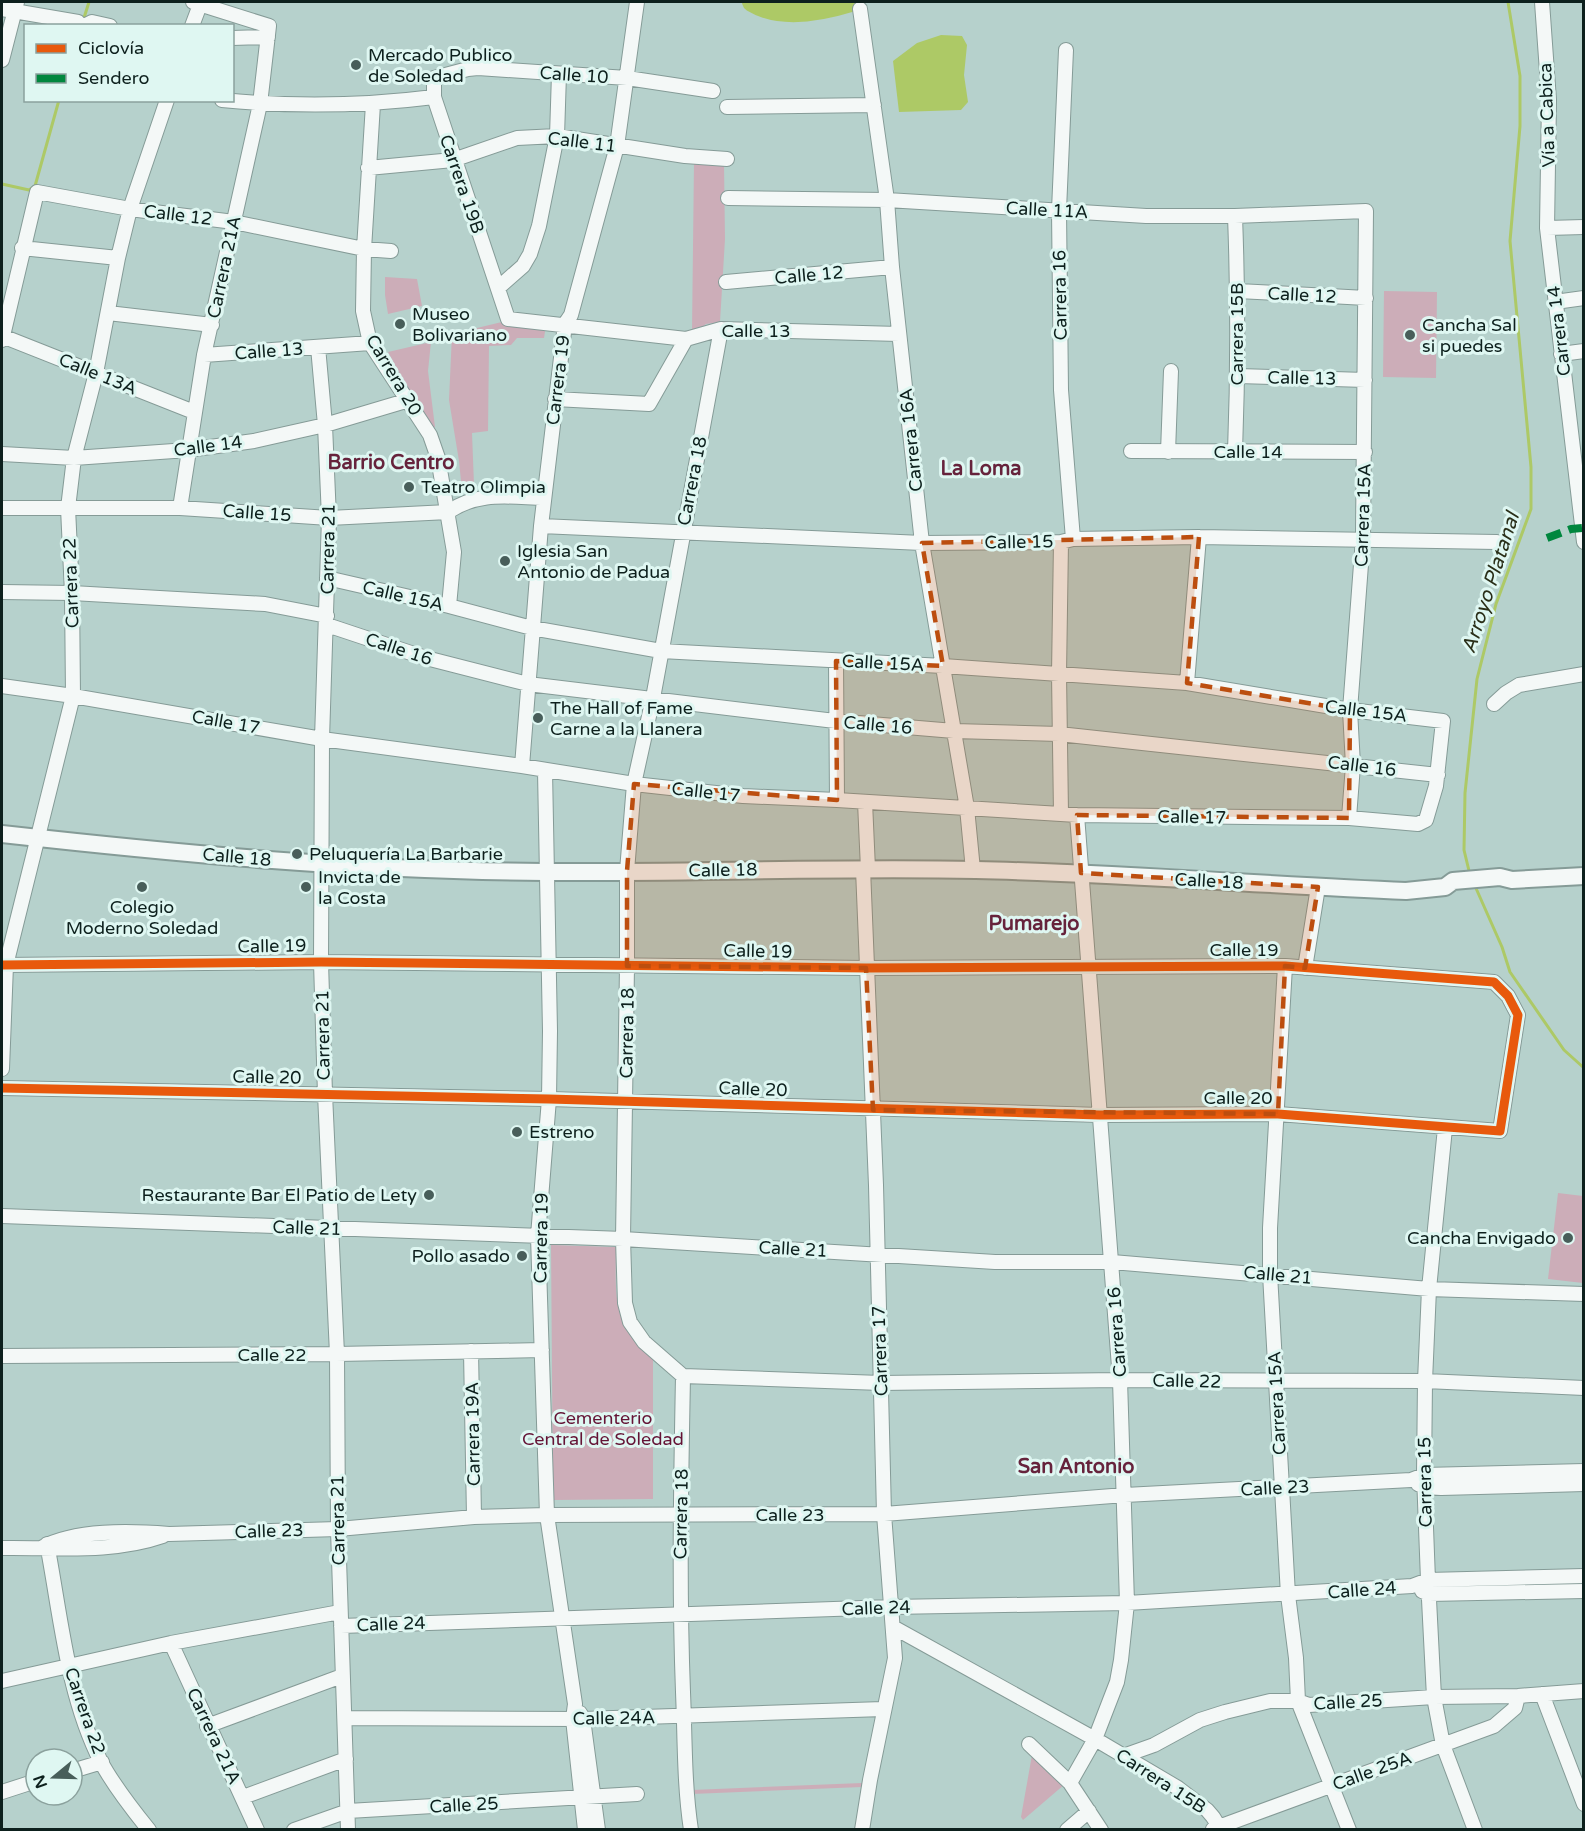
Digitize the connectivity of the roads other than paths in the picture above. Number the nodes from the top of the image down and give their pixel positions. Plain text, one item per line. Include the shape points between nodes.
1 (198, 2) edge
2 (637, 2) edge
3 (1542, 2) edge
4 (11, 7) edge
5 (860, 9) dead end
6 (82, 23) edge
7 (101, 24) edge
8 (192, 24) edge
9 (269, 32) junction
10 (234, 38) edge
11 (1066, 50) dead end
12 (2, 60) edge
13 (559, 74) junction
14 (434, 78) joint
15 (627, 78) junction
16 (713, 91) dead end
17 (434, 97) junction
18 (234, 101) edge
19 (166, 102) edge
20 (260, 104) junction
21 (373, 104) junction
22 (874, 105) junction
23 (727, 107) dead end
24 (556, 136) junction
25 (617, 147) junction
26 (727, 159) dead end
27 (453, 160) junction
28 (368, 168) junction
29 (728, 198) dead end
30 (887, 200) junction
31 (130, 209) junction
32 (1059, 210) junction
33 (1366, 211) joint
34 (1234, 216) junction
35 (234, 222) junction
36 (1584, 227) edge
37 (1547, 228) junction
38 (22, 248) junction
39 (364, 249) junction
40 (391, 251) dead end
41 (118, 258) junction
42 (892, 267) junction
43 (726, 282) dead end
44 (498, 288) junction
45 (1238, 291) junction
46 (1366, 298) junction
47 (1584, 298) edge
48 (1555, 302) junction
49 (108, 313) junction
50 (508, 319) joint
51 (565, 324) junction
52 (212, 325) junction
53 (722, 329) junction
54 (899, 334) junction
55 (2, 337) edge
56 (686, 339) junction
57 (370, 343) junction
58 (318, 348) junction
59 (1584, 351) edge
60 (1561, 354) junction
61 (204, 355) junction
62 (1171, 371) dead end
63 (96, 373) junction
64 (1238, 376) junction
65 (1365, 380) junction
66 (555, 399) junction
67 (409, 400) junction
68 (1584, 404) edge
69 (1568, 406) junction
70 (194, 412) junction
71 (326, 424) junction
72 (188, 450) junction
73 (1131, 451) dead end
74 (1168, 452) junction
75 (1235, 452) junction
76 (1365, 452) junction
77 (2, 454) edge
78 (74, 458) junction
79 (1579, 462) edge
80 (544, 498) junction
81 (2, 508) edge
82 (68, 508) junction
83 (180, 508) junction
84 (448, 512) junction
85 (1582, 515) edge
86 (329, 518) junction
87 (541, 526) junction
88 (682, 532) junction
89 (1199, 537) junction
90 (1363, 538) junction
91 (1067, 541) junction
92 (1497, 542) dead end
93 (1584, 542) edge
94 (922, 543) junction
95 (327, 578) junction
96 (2, 592) edge
97 (72, 593) junction
98 (449, 606) junction
99 (327, 620) junction
100 (532, 628) junction
101 (661, 651) junction
102 (836, 661) junction
103 (943, 666) junction
104 (1059, 674) junction
105 (1584, 674) edge
106 (1187, 683) junction
107 (528, 684) junction
108 (2, 687) edge
109 (73, 696) junction
110 (653, 698) junction
111 (1494, 704) dead end
112 (1350, 710) junction
113 (835, 721) junction
114 (954, 731) junction
115 (1059, 735) junction
116 (322, 739) junction
117 (1353, 765) junction
118 (522, 766) junction
119 (545, 771) junction
120 (1438, 775) junction
121 (634, 784) junction
122 (837, 800) junction
123 (865, 802) junction
124 (967, 808) junction
125 (1060, 813) junction
126 (1077, 815) junction
127 (1349, 818) junction
128 (2, 834) edge
129 (37, 838) junction
130 (321, 864) junction
131 (865, 869) junction
132 (973, 870) junction
133 (627, 871) junction
134 (546, 872) junction
135 (1081, 873) junction
136 (1584, 876) edge
137 (1318, 887) junction
138 (321, 962) junction
139 (550, 963) junction
140 (4, 965) edge
141 (627, 966) junction
142 (1285, 966) junction
143 (866, 968) junction
144 (1305, 968) junction
145 (1087, 969) junction
146 (2, 1070) edge
147 (2, 1089) edge
148 (325, 1094) junction
149 (549, 1099) junction
150 (626, 1101) junction
151 (873, 1110) junction
152 (1278, 1114) junction
153 (1100, 1115) junction
154 (1445, 1128) junction
155 (1502, 1130) joint
156 (2, 1216) edge
157 (331, 1228) junction
158 (538, 1236) junction
159 (623, 1239) junction
160 (878, 1254) junction
161 (1112, 1262) junction
162 (1270, 1274) junction
163 (1429, 1289) junction
164 (1584, 1294) edge
165 (542, 1350) junction
166 (471, 1352) junction
167 (337, 1354) junction
168 (2, 1356) edge
169 (683, 1376) junction
170 (1120, 1380) junction
171 (1425, 1381) junction
172 (1275, 1382) junction
173 (881, 1383) junction
174 (1584, 1388) edge
175 (1584, 1471) edge
176 (1420, 1481) junction
177 (1584, 1484) edge
178 (1282, 1488) junction
179 (1125, 1495) junction
180 (680, 1514) junction
181 (884, 1514) junction
182 (548, 1515) junction
183 (474, 1517) junction
184 (338, 1528) junction
185 (45, 1547) junction
186 (2, 1548) edge
187 (1584, 1576) edge
188 (1428, 1587) junction
189 (1584, 1591) edge
190 (1288, 1595) junction
191 (1127, 1603) junction
192 (891, 1607) junction
193 (680, 1615) junction
194 (561, 1618) junction
195 (340, 1619) junction
196 (893, 1627) junction
197 (171, 1643) junction
198 (68, 1667) junction
199 (342, 1676) junction
200 (2, 1681) edge
201 (1584, 1691) edge
202 (1542, 1694) junction
203 (1434, 1696) junction
204 (1518, 1696) junction
205 (1298, 1701) junction
206 (883, 1709) junction
207 (684, 1717) junction
208 (345, 1718) junction
209 (578, 1719) junction
210 (207, 1725) junction
211 (1095, 1739) junction
212 (1029, 1744) dead end
213 (1443, 1745) junction
214 (1123, 1756) junction
215 (346, 1759) junction
216 (102, 1762) junction
217 (84, 1767) edge
218 (1070, 1784) junction
219 (24, 1785) edge
220 (1331, 1785) junction
221 (2, 1792) edge
222 (637, 1794) dead end
223 (243, 1797) junction
224 (587, 1798) junction
225 (1584, 1804) edge
226 (1089, 1810) junction
227 (348, 1811) junction
228 (1217, 1828) edge
229 (149, 1830) edge
230 (257, 1830) edge
231 (294, 1830) edge
232 (348, 1830) edge
233 (585, 1830) edge
234 (598, 1830) edge
235 (691, 1830) edge
236 (862, 1830) edge
237 (1067, 1830) edge
238 (1101, 1830) edge
239 (1349, 1830) edge
240 (1475, 1830) edge

1 - 8 street
1 - 9 street
2 - 15 street, Carrera 19
3 - 37 street, Vía a Cabica via 1549,100
4 - 6 street
4 - 12 street
5 - 22 street, Carrera 16A
6 - 7 street
9 - 10 street
9 - 20 street, Carrera 21A
11 - 32 street, Carrera 16
13 - 14 street, Calle 10 via 468,69
13 - 15 street, Calle 10
13 - 24 street
14 - 17 street, Carrera 19B
15 - 16 street, Calle 10
15 - 25 street, Carrera 19
17 - 21 street
17 - 27 street, Carrera 19B
18 - 20 street
19 - 31 street, Carrera 22
20 - 21 street
20 - 35 street, Carrera 21A
21 - 28 street, Carrera 20
22 - 23 street
22 - 30 street, Carrera 16A
24 - 25 street, Calle 11
24 - 27 street, Calle 11 via 518,138
24 - 44 street via 530,254 523,266
25 - 26 street, Calle 11
25 - 51 street, Carrera 19 via 571,315
27 - 28 street, Calle 11
27 - 44 street, Carrera 19B
28 - 39 street, Carrera 20
29 - 30 street, Calle 11A
30 - 32 street, Calle 11A
30 - 42 street, Carrera 16A
31 - 35 street, Calle 12
31 - 38 street, Calle 12 via 37,192
31 - 41 street, Carrera 22
32 - 34 street, Calle 11A via 1146,216
32 - 91 street, Carrera 16
33 - 34 street, Calle 11A
33 - 46 street, Carrera 15A
34 - 45 street, Carrera 15B
35 - 39 street, Calle 12
35 - 52 street, Carrera 21A
36 - 37 street
37 - 48 street, Carrera 14
38 - 41 street
38 - 55 street
39 - 40 street, Calle 12
39 - 57 street, Carrera 20 via 363,311
41 - 49 street, Carrera 22
42 - 43 street, Calle 12
42 - 54 street, Carrera 16A
44 - 50 street, Carrera 19B
45 - 46 street, Calle 12
45 - 64 street, Carrera 15B
46 - 65 street, Carrera 15A
47 - 48 street
48 - 60 street, Carrera 14
49 - 52 street
49 - 63 street, Carrera 22
50 - 51 street, Calle 13
51 - 56 street, Calle 13
51 - 66 street, Carrera 19
52 - 61 street, Carrera 21A
53 - 54 street, Calle 13
53 - 56 street, Calle 13
53 - 88 street, Carrera 18
54 - 94 street, Carrera 16A
55 - 63 street, Calle 13A
56 - 66 street via 649,404
57 - 58 street, Calle 13
57 - 67 street, Carrera 20
58 - 61 street, Calle 13
58 - 71 street, Carrera 21
59 - 60 street
60 - 69 street, Carrera 14
61 - 70 street, Carrera 21A
62 - 74 street
63 - 70 street, Calle 13A
63 - 78 street, Carrera 22
64 - 65 street, Calle 13
64 - 75 street, Carrera 15B
65 - 76 street, Carrera 15A
66 - 80 street, Carrera 19
67 - 71 street, Calle 14
67 - 84 street, Carrera 20 via 430,435
68 - 69 street
69 - 79 street, Carrera 14
70 - 72 street, Carrera 21A
71 - 72 street, Calle 14 via 254,441
71 - 86 street, Carrera 21
72 - 78 street, Calle 14
72 - 83 street, Carrera 21A
73 - 74 street, Calle 14
74 - 75 street, Calle 14
75 - 76 street, Calle 14
76 - 90 street, Carrera 15A
77 - 78 street, Calle 14
78 - 82 street, Carrera 22
79 - 85 street, Carrera 14
80 - 84 street, Calle 15 via 478,498 462,502
80 - 87 street, Carrera 19
81 - 82 street, Calle 15
82 - 83 street, Calle 15
82 - 97 street, Carrera 22
83 - 86 street, Calle 15
84 - 86 street, Calle 15
84 - 98 street, Carrera 20 via 454,567
85 - 93 street, Carrera 14
86 - 95 street, Carrera 21
87 - 88 street, Calle 15
87 - 100 street, Carrera 19
88 - 94 street, Calle 15
88 - 101 street, Carrera 18
89 - 90 street, Calle 15
89 - 91 street, Calle 15
89 - 106 street
90 - 92 street, Calle 15
90 - 112 street, Carrera 15A
91 - 94 street, Calle 15
91 - 104 street, Carrera 16
94 - 103 street, Carrera 16A
95 - 98 street, Calle 15A
95 - 99 street, Carrera 21
96 - 97 street, Calle 16
97 - 99 street, Calle 16 via 265,604
97 - 109 street, Carrera 22
98 - 100 street, Calle 15A
99 - 107 street, Calle 16 via 426,658
99 - 116 street, Carrera 21
100 - 101 street, Calle 15A
100 - 107 street, Carrera 19
101 - 102 street, Calle 15A
101 - 110 street, Carrera 18
102 - 103 street, Calle 15A
102 - 113 street
103 - 104 street, Calle 15A
103 - 114 street, Carrera 16A
104 - 106 street, Calle 15A
104 - 115 street, Carrera 16
105 - 111 street via 1520,685
106 - 112 street, Calle 15A
107 - 110 street, Calle 16
107 - 118 street, Carrera 19
108 - 109 street, Calle 17
109 - 116 street, Calle 17
109 - 129 street, Carrera 22
110 - 113 street, Calle 16
110 - 121 street, Carrera 18
112 - 117 street, Carrera 15A
112 - 120 street, Calle 15A via 1443,721
113 - 114 street, Calle 16
113 - 122 street
114 - 115 street, Calle 16
114 - 124 street, Carrera 16A
115 - 117 street, Calle 16
115 - 125 street, Carrera 16
116 - 118 street, Calle 17
116 - 130 street, Carrera 21
117 - 120 street, Calle 16
117 - 127 street, Carrera 15A
118 - 119 street, Calle 17
119 - 121 street, Calle 17
119 - 134 street, Carrera 19
120 - 127 street, Calle 17 via 1426,820 1418,824
121 - 122 street, Calle 17 via 743,796
121 - 133 street, Carrera 18
122 - 123 street, Calle 17
123 - 124 street, Calle 17
123 - 131 street, Carrera 17
124 - 125 street, Calle 17
124 - 132 street, Carrera 16A
125 - 126 street, Calle 17
126 - 127 street, Calle 17
126 - 135 street, Carrera 16
128 - 129 main road, Calle 18
129 - 130 main road, Calle 18
129 - 140 street, Carrera 22
130 - 134 main road, Calle 18
130 - 138 street, Carrera 21
131 - 132 main road, Calle 18
131 - 133 main road, Calle 18
131 - 143 street, Carrera 17
132 - 135 main road, Calle 18
133 - 134 main road, Calle 18
133 - 141 street, Carrera 18
134 - 139 street, Carrera 19
135 - 137 main road, Calle 18
135 - 145 street, Carrera 16
136 - 137 main road, Calle 18 via 1512,880 1500,877 1486,884 1406,891
137 - 144 street
138 - 139 street, Calle 19
138 - 140 street, Calle 19
138 - 148 street, Carrera 21
139 - 141 street, Calle 19
139 - 149 street, Carrera 19
140 - 146 street, Carrera 22
141 - 143 street, Calle 19
141 - 150 street, Carrera 18
142 - 144 street, Calle 19
142 - 145 street, Calle 19
142 - 152 street, Carrera 15A
143 - 145 street, Calle 19
143 - 151 street, Carrera 17
144 - 155 street, Calle 19 via 1494,982 1508,996 1518,1015
145 - 153 street, Carrera 16
147 - 148 street, Calle 20
148 - 149 street, Calle 20
148 - 157 street, Carrera 21
149 - 150 street, Calle 20
149 - 158 street, Carrera 19
150 - 151 street, Calle 20
150 - 159 street, Carrera 18
151 - 153 street, Calle 20
151 - 160 street, Carrera 17
152 - 153 street, Calle 20
152 - 154 street, Calle 20
152 - 162 street, Carrera 15A
153 - 161 street, Carrera 16
154 - 155 street, Calle 20
154 - 163 street, Carrera 15
156 - 157 street, Calle 21
157 - 158 street, Calle 21
157 - 167 street, Carrera 21
158 - 159 street, Calle 21
158 - 165 street, Carrera 19
159 - 160 street, Calle 21
159 - 169 street, Carrera 18 via 625,1303 630,1322 644,1342
160 - 161 street, Calle 21 via 995,1262
160 - 173 street, Carrera 17
161 - 162 street, Calle 21
161 - 170 street, Carrera 16
162 - 163 street, Calle 21
162 - 172 street, Carrera 15A
163 - 164 street, Calle 21
163 - 171 street, Carrera 15
165 - 166 street, Calle 22
165 - 182 street, Carrera 19
166 - 167 street, Calle 22
166 - 183 street, Carrera 19A
167 - 168 street, Calle 22
167 - 184 street, Carrera 21
169 - 173 street, Calle 22
169 - 180 street, Carrera 18
170 - 172 street, Calle 22
170 - 173 street, Calle 22
170 - 179 street, Carrera 16
171 - 172 street, Calle 22
171 - 174 street, Calle 22
171 - 176 street, Carrera 15
172 - 178 street, Carrera 15A
173 - 181 street, Carrera 17
175 - 176 street, Calle 23
176 - 177 street, Calle 23 via 1441,1488
176 - 178 street, Calle 23
176 - 188 street, Carrera 15
178 - 179 street, Calle 23
178 - 190 street, Carrera 15A
179 - 181 street, Calle 23
179 - 191 street, Carrera 16
180 - 181 street, Calle 23
180 - 182 street, Calle 23
180 - 193 street, Carrera 18
181 - 192 street, Carrera 17
182 - 183 street, Calle 23
182 - 194 street, Carrera 19
183 - 184 street, Calle 23
184 - 185 street, Calle 23 via 95,1535 64,1538
184 - 195 street, Carrera 21
185 - 186 street, Calle 23
185 - 198 street, Carrera 22
187 - 188 street, Calle 24
188 - 189 street, Calle 24
188 - 190 street, Calle 24
188 - 203 street, Carrera 15
190 - 191 street, Calle 24
190 - 205 street, Carrera 15A
191 - 192 street, Calle 24
191 - 211 street, Carrera 16 via 1117,1682
192 - 193 street, Calle 24
192 - 196 street, Carrera 17
193 - 194 street, Calle 24
193 - 207 street, Carrera 18
194 - 195 street, Calle 24
194 - 209 street, Carrera 19
195 - 197 street, Calle 24
195 - 199 street, Carrera 21
196 - 206 street, Carrera 17 via 894,1658
196 - 211 street
197 - 198 street, Calle 24
197 - 210 street, Carrera 21A
198 - 200 street, Calle 24
198 - 216 street, Carrera 22
199 - 208 street, Carrera 21
199 - 210 street
201 - 202 street, Calle 25
202 - 204 street, Calle 25
202 - 225 street
203 - 204 street, Calle 25
203 - 205 street, Calle 25 via 1309,1705
203 - 213 street, Carrera 15
204 - 213 street, Calle 25A via 1515,1708 1494,1726
205 - 214 street, Calle 25 via 1270,1701 1213,1715
205 - 220 street, Carrera 15A
206 - 207 street, Calle 24A
206 - 236 street, Carrera 17
207 - 209 street, Calle 24A
207 - 235 street, Carrera 18
208 - 209 street, Calle 24A
208 - 215 street, Carrera 21
209 - 224 street, Carrera 19
210 - 223 street, Carrera 21A
211 - 214 street, Carrera 15B
211 - 218 street, Carrera 16
212 - 218 street
213 - 220 street, Calle 25A
213 - 240 street, Carrera 15
214 - 228 street, Carrera 15B via 1191,1798 1213,1816
215 - 223 street
215 - 227 street, Carrera 21
216 - 217 street
216 - 229 street, Carrera 22
218 - 226 street
219 - 221 street
220 - 228 street, Calle 25A
220 - 239 street, Carrera 15A
222 - 224 street, Calle 25
223 - 230 street, Carrera 21A
224 - 227 street, Calle 25
224 - 233 street, Carrera 19
224 - 234 street, Carrera 19
226 - 237 street
226 - 238 street
227 - 231 street, Calle 25
227 - 232 street, Carrera 21

